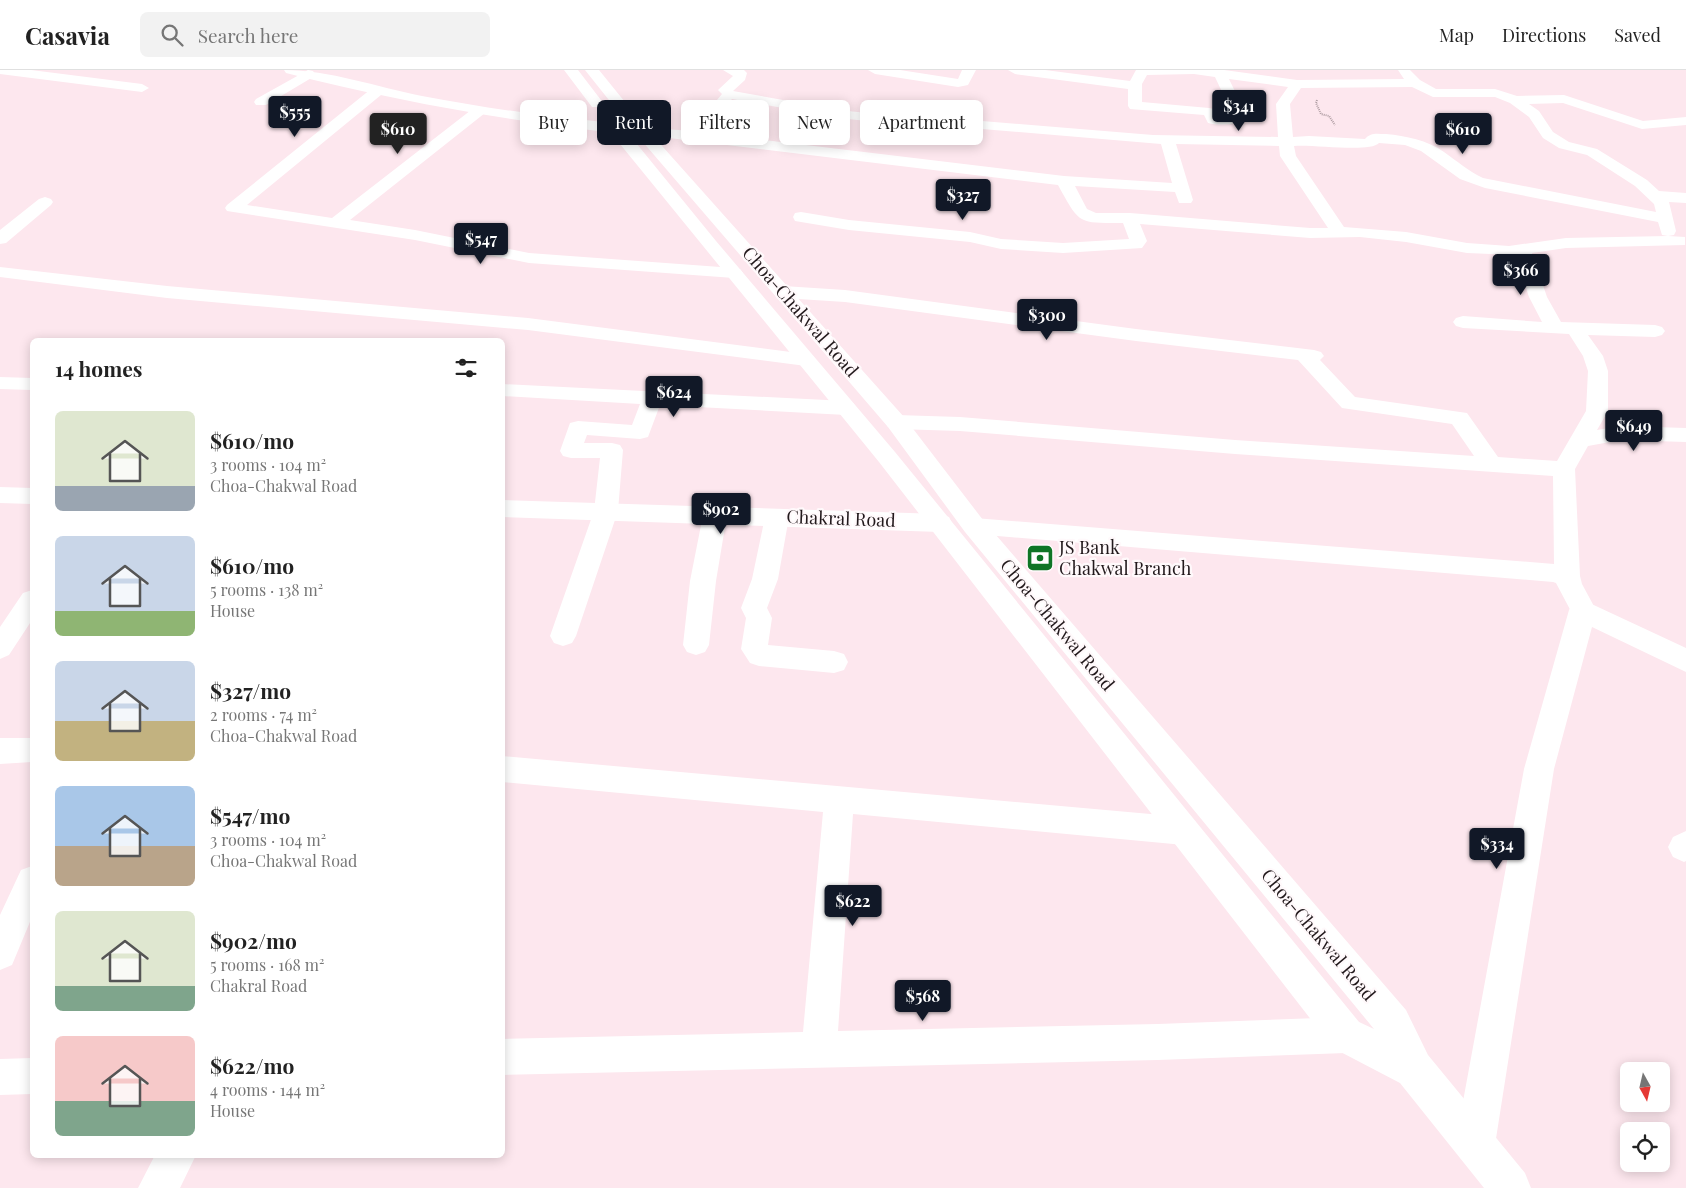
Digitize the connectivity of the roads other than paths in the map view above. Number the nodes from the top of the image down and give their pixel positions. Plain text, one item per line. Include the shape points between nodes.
1 (0, 70) edge
2 (120, 70) edge
3 (291, 70) edge
4 (571, 70) edge
5 (592, 70) edge
6 (730, 70) edge
7 (875, 70) edge
8 (969, 70) edge
9 (1015, 70) edge
10 (1403, 70) edge
11 (1204, 71) edge
12 (308, 74) junction
13 (96, 83) junction
14 (1415, 83) junction
15 (1135, 86) junction
16 (1294, 87) junction
17 (142, 88) dead end
18 (376, 92) junction
19 (729, 94) junction
20 (600, 100) edge
21 (610, 100) edge
22 (724, 100) edge
23 (1514, 100) junction
24 (261, 102) dead end
25 (480, 110) junction
26 (1283, 119) junction
27 (1686, 121) edge
28 (1253, 122) junction
29 (597, 127) edge
30 (1167, 139) junction
31 (1285, 142) junction
32 (640, 145) edge
33 (643, 145) edge
34 (767, 145) edge
35 (1064, 182) junction
36 (1654, 196) junction
37 (1686, 198) edge
38 (45, 202) dead end
39 (801, 217) dead end
40 (1130, 218) junction
41 (1665, 218) junction
42 (336, 223) junction
43 (1339, 232) junction
44 (0, 239) edge
45 (1682, 243) edge
46 (1522, 249) junction
47 (734, 273) junction
48 (3, 274) edge
49 (783, 292) junction
50 (1462, 322) dead end
51 (1565, 328) junction
52 (1655, 331) dead end
53 (806, 360) junction
54 (0, 384) edge
55 (30, 384) edge
56 (505, 390) edge
57 (652, 399) junction
58 (846, 408) junction
59 (896, 422) junction
60 (1686, 435) edge
61 (1581, 440) junction
62 (1491, 464) junction
63 (1564, 469) junction
64 (0, 495) edge
65 (30, 496) edge
66 (505, 510) edge
67 (606, 511) junction
68 (715, 515) junction
69 (776, 517) junction
70 (940, 523) junction
71 (974, 526) junction
72 (1567, 576) junction
73 (30, 603) edge
74 (1583, 610) junction
75 (563, 636) dead end
76 (696, 645) dead end
77 (0, 648) edge
78 (1686, 660) edge
79 (834, 662) dead end
80 (30, 750) edge
81 (0, 751) edge
82 (505, 769) edge
83 (839, 800) junction
84 (1184, 831) junction
85 (30, 885) edge
86 (2, 944) edge
87 (1346, 1035) junction
88 (819, 1050) junction
89 (505, 1057) edge
90 (1414, 1069) junction
91 (30, 1076) edge
92 (0, 1077) edge
93 (1475, 1145) junction
94 (174, 1158) edge
95 (158, 1188) edge
96 (1510, 1188) edge

1 - 13 street
2 - 13 street
3 - 12 main road
4 - 20 main road
5 - 21 main road, Choa-Chakwal Road
6 - 19 street via 740,73 740,77 725,90
7 - 8 street via 958,84 963,82
9 - 15 street
10 - 14 street
11 - 15 street via 1142,71
11 - 16 street
11 - 28 street
12 - 18 main road
12 - 24 street
13 - 17 street
14 - 16 street
14 - 23 street via 1433,92 1505,95
15 - 28 street via 1134,106 1209,112 1213,120 1230,120 1226,115 1240,116
16 - 26 street via 1283,104
18 - 25 main road
18 - 42 street via 233,208
19 - 22 street
19 - 30 street via 839,114 913,122
23 - 27 street via 1564,99 1642,125
23 - 36 street via 1534,114 1548,135 1564,145 1592,152 1641,183
25 - 29 main road
25 - 42 street
26 - 28 street
26 - 31 street
28 - 30 street
28 - 31 street
30 - 35 street via 1183,194
31 - 41 street via 1309,140 1367,144 1374,138 1415,142 1434,152 1465,177 1509,191
31 - 43 street via 1288,156
32 - 47 main road
33 - 49 main road, Choa-Chakwal Road
34 - 35 street
35 - 40 street via 1086,216
36 - 37 street
36 - 41 street via 1662,203
38 - 44 street
39 - 40 street via 970,237 1001,244 1063,248 1136,244 1138,240
40 - 43 street via 1310,233
41 - 45 street via 1666,228 1673,238
42 - 47 street via 529,258
43 - 46 street via 1406,237 1467,248
45 - 46 street via 1566,243
46 - 51 street via 1538,297
47 - 53 main road
48 - 53 street via 528,324
49 - 59 main road, Choa-Chakwal Road
49 - 62 street via 845,296 1309,355 1349,404 1459,418
50 - 51 street
51 - 52 street
51 - 61 street via 1593,356 1598,371 1597,410
53 - 58 main road
54 - 55 street
56 - 57 street
57 - 58 street
57 - 67 street via 640,432 578,428 571,450 612,450
58 - 70 main road
59 - 62 street via 960,424
59 - 71 main road, Choa-Chakwal Road
60 - 61 street via 1621,433
61 - 63 street
62 - 63 street
63 - 72 street
64 - 65 main road
66 - 67 main road, Chakral Road
67 - 68 main road, Chakral Road
67 - 75 street
68 - 69 main road, Chakral Road
68 - 76 street
69 - 70 main road, Chakral Road
69 - 79 street via 765,579 754,608 759,618 754,649 759,654 774,657
70 - 84 main road
71 - 72 street
71 - 90 main road, Choa-Chakwal Road via 1392,1023
72 - 74 street
73 - 77 street
74 - 78 main road
74 - 93 main road via 1539,769
80 - 81 street
82 - 83 street
83 - 84 street
83 - 88 street
84 - 87 main road
85 - 86 street
87 - 88 street
87 - 90 main road
88 - 89 street
90 - 93 main road, Choa-Chakwal Road
91 - 92 street
93 - 96 main road, Choa-Chakwal Road
94 - 95 street

